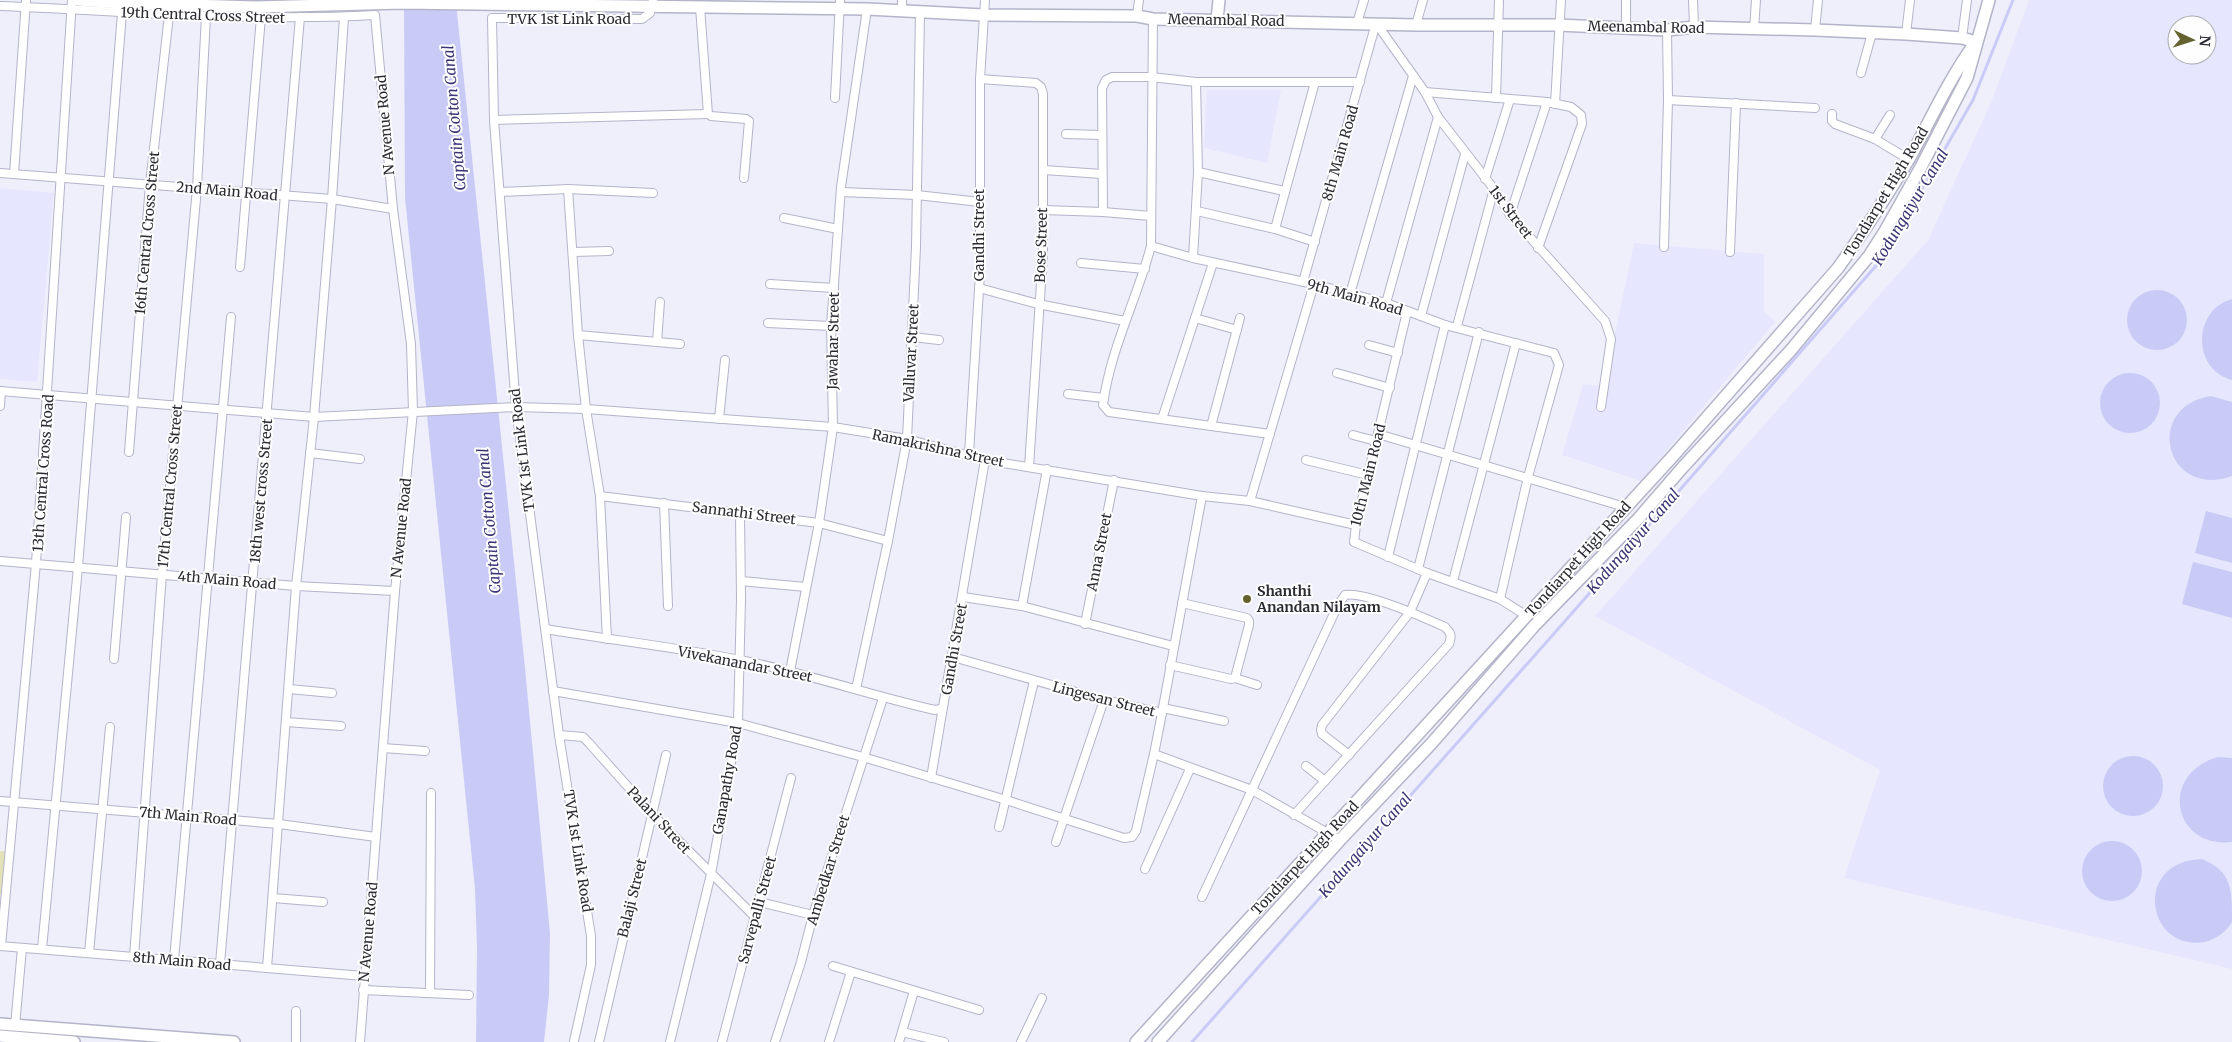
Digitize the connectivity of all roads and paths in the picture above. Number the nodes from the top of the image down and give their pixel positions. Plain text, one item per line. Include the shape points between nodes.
1 (72, 0) edge
2 (78, 0) edge
3 (984, 0) edge
4 (1139, 0) edge
5 (1219, 0) edge
6 (1364, 0) edge
7 (1423, 0) edge
8 (1499, 0) edge
9 (1561, 0) edge
10 (1626, 0) edge
11 (1693, 0) edge
12 (1756, 0) edge
13 (1818, 0) edge
14 (1910, 0) edge
15 (1967, 0) edge
16 (1989, 0) edge
17 (551, 3) edge
18 (26, 4) edge
19 (652, 4) edge
20 (754, 4) edge
21 (840, 5) edge
22 (0, 6) edge
23 (122, 6) edge
24 (171, 6) edge
25 (902, 6) edge
26 (700, 7) junction
27 (867, 9) junction
28 (71, 10) junction
29 (187, 10) junction
30 (920, 12) junction
31 (983, 15) junction
32 (206, 16) junction
33 (375, 16) joint
34 (1137, 16) junction
35 (261, 17) junction
36 (344, 17) junction
37 (300, 18) junction
38 (1153, 19) junction
39 (1217, 20) junction
40 (1357, 23) junction
41 (1376, 24) junction
42 (1416, 24) junction
43 (1498, 25) junction
44 (1558, 25) junction
45 (1694, 27) junction
46 (1754, 28) junction
47 (1626, 29) junction
48 (1667, 30) junction
49 (1815, 30) junction
50 (1872, 34) junction
51 (1906, 34) junction
52 (1962, 38) junction
53 (1976, 42) junction
54 (1861, 73) dead end
55 (1413, 76) junction
56 (1151, 77) junction
57 (980, 79) junction
58 (1196, 82) junction
59 (1315, 82) junction
60 (1360, 82) junction
61 (1425, 92) junction
62 (835, 98) dead end
63 (1496, 98) junction
64 (1510, 99) junction
65 (1668, 100) junction
66 (1551, 103) junction
67 (1736, 103) junction
68 (1815, 108) dead end
69 (708, 114) junction
70 (1832, 114) dead end
71 (1890, 115) dead end
72 (1438, 117) junction
73 (494, 120) junction
74 (1066, 134) dead end
75 (1102, 135) junction
76 (1875, 138) junction
77 (1465, 154) junction
78 (1908, 159) junction
79 (1044, 170) junction
80 (1198, 172) junction
81 (0, 173) edge
82 (14, 174) junction
83 (1102, 174) junction
84 (61, 178) junction
85 (744, 178) dead end
86 (1486, 179) junction
87 (107, 181) junction
88 (150, 184) junction
89 (198, 188) junction
90 (568, 189) junction
91 (1494, 189) junction
92 (500, 192) junction
93 (841, 192) junction
94 (1284, 192) junction
95 (246, 193) junction
96 (653, 193) dead end
97 (917, 195) junction
98 (284, 196) junction
99 (332, 199) junction
100 (980, 202) junction
101 (393, 209) junction
102 (1043, 210) junction
103 (1197, 211) junction
104 (1103, 212) junction
105 (1510, 215) junction
106 (1151, 216) junction
107 (784, 218) dead end
108 (838, 229) junction
109 (1275, 229) junction
110 (1315, 242) junction
111 (1151, 246) junction
112 (1664, 247) dead end
113 (1538, 248) junction
114 (609, 251) dead end
115 (572, 252) junction
116 (1730, 252) dead end
117 (1193, 258) junction
118 (1081, 263) dead end
119 (1212, 263) junction
120 (240, 266) dead end
121 (1145, 270) junction
122 (1303, 282) junction
123 (770, 284) dead end
124 (1314, 284) junction
125 (834, 288) junction
126 (979, 288) junction
127 (1350, 294) junction
128 (660, 302) dead end
129 (1386, 303) junction
130 (1038, 304) junction
131 (1407, 312) junction
132 (1421, 316) junction
133 (230, 317) dead end
134 (1195, 318) junction
135 (1240, 318) dead end
136 (1125, 321) junction
137 (768, 323) dead end
138 (1445, 325) junction
139 (830, 326) junction
140 (1457, 326) junction
141 (1237, 330) junction
142 (1479, 332) junction
143 (578, 335) junction
144 (912, 337) junction
145 (939, 340) dead end
146 (657, 342) junction
147 (1516, 343) junction
148 (680, 344) dead end
149 (1369, 345) dead end
150 (1398, 352) junction
151 (725, 360) dead end
152 (1337, 373) dead end
153 (1390, 388) junction
154 (1, 391) edge
155 (1068, 394) dead end
156 (48, 395) junction
157 (92, 398) junction
158 (1104, 398) junction
159 (132, 402) junction
160 (0, 406) edge
161 (178, 406) junction
162 (516, 407) junction
163 (1601, 407) dead end
164 (222, 409) junction
165 (586, 410) junction
166 (413, 411) junction
167 (267, 413) junction
168 (314, 417) junction
169 (719, 419) junction
170 (1162, 419) junction
171 (1211, 426) junction
172 (833, 427) junction
173 (1270, 434) junction
174 (1353, 435) dead end
175 (1377, 438) junction
176 (907, 439) junction
177 (1416, 445) junction
178 (129, 452) dead end
179 (310, 453) junction
180 (969, 454) junction
181 (1448, 454) junction
182 (360, 459) dead end
183 (985, 460) junction
184 (1306, 460) dead end
185 (1484, 464) junction
186 (1029, 467) junction
187 (1046, 469) junction
188 (1368, 475) junction
189 (1528, 477) junction
190 (1114, 480) junction
191 (600, 496) junction
192 (1202, 496) junction
193 (1250, 501) junction
194 (664, 503) junction
195 (1625, 507) junction
196 (740, 514) junction
197 (126, 517) dead end
198 (818, 523) junction
199 (1356, 525) junction
200 (888, 541) junction
201 (1388, 557) junction
202 (0, 561) edge
203 (36, 563) junction
204 (78, 567) junction
205 (1418, 569) junction
206 (121, 571) junction
207 (1426, 573) junction
208 (162, 574) junction
209 (208, 578) junction
210 (253, 581) junction
211 (740, 581) junction
212 (1453, 581) junction
213 (296, 586) junction
214 (806, 587) junction
215 (395, 591) junction
216 (963, 597) junction
217 (1500, 599) junction
218 (1182, 603) junction
219 (668, 606) dead end
220 (1022, 606) junction
221 (1410, 612) junction
222 (1527, 616) junction
223 (1085, 624) junction
224 (546, 629) junction
225 (607, 639) junction
226 (1174, 646) junction
227 (952, 657) junction
228 (114, 659) dead end
229 (739, 660) junction
230 (1170, 665) junction
231 (790, 671) junction
232 (1235, 678) junction
233 (1034, 680) junction
234 (1257, 684) dead end
235 (289, 689) junction
236 (856, 689) junction
237 (553, 691) junction
238 (332, 693) dead end
239 (883, 698) junction
240 (1104, 700) junction
241 (941, 709) junction
242 (1162, 710) junction
243 (1224, 721) dead end
244 (286, 722) junction
245 (738, 723) junction
246 (341, 726) dead end
247 (110, 727) dead end
248 (559, 735) junction
249 (383, 748) junction
250 (425, 752) dead end
251 (1154, 754) junction
252 (666, 755) dead end
253 (1349, 755) junction
254 (863, 757) junction
255 (1306, 766) dead end
256 (1190, 769) junction
257 (791, 778) dead end
258 (931, 778) junction
259 (1325, 781) junction
260 (1252, 790) junction
261 (431, 793) dead end
262 (1006, 800) junction
263 (0, 801) edge
264 (13, 802) junction
265 (55, 805) junction
266 (102, 809) junction
267 (144, 812) junction
268 (652, 815) junction
269 (1294, 815) junction
270 (187, 816) junction
271 (1064, 819) junction
272 (232, 820) junction
273 (279, 824) junction
274 (999, 827) dead end
275 (1329, 832) junction
276 (376, 837) junction
277 (1340, 840) junction
278 (1056, 842) dead end
279 (1145, 869) dead end
280 (711, 874) junction
281 (1202, 897) dead end
282 (273, 898) junction
283 (323, 902) dead end
284 (759, 902) junction
285 (812, 915) junction
286 (755, 917) junction
287 (1, 946) edge
288 (22, 948) junction
289 (42, 949) junction
290 (89, 954) junction
291 (134, 957) junction
292 (174, 960) junction
293 (220, 964) junction
294 (833, 966) dead end
295 (267, 968) junction
296 (851, 972) junction
297 (364, 976) junction
298 (363, 990) junction
299 (914, 991) junction
300 (430, 993) junction
301 (468, 995) dead end
302 (1042, 998) dead end
303 (979, 1010) dead end
304 (296, 1011) dead end
305 (0, 1024) edge
306 (14, 1026) junction
307 (902, 1032) junction
308 (1, 1038) edge
309 (574, 1041) edge
310 (74, 1042) edge
311 (234, 1042) edge
312 (296, 1042) edge
313 (360, 1042) edge
314 (599, 1042) edge
315 (670, 1042) edge
316 (722, 1042) edge
317 (775, 1042) edge
318 (829, 1042) edge
319 (899, 1042) edge
320 (944, 1042) edge
321 (1020, 1042) edge
322 (1136, 1042) edge
323 (1158, 1042) edge

1 - 28 street, 13th Central Cross Road
2 - 23 main road, Meenambal Road
3 - 31 street, Gandhi Street
4 - 34 street
5 - 39 main road
6 - 40 street
7 - 42 street
8 - 43 street
9 - 44 street
10 - 47 street
11 - 45 street
12 - 46 street
13 - 49 street
14 - 51 street
15 - 52 street
16 - 53 main road, Tondiarpet High Road
17 - 19 main road, Meenambal Road
17 - 29 main road, Meenambal Road
18 - 22 street, 19th Central Cross Street
18 - 28 street, 19th Central Cross Street
18 - 82 street
19 - 26 main road, Meenambal Road
19 - 73 street, TVK 1st Link Road via 650,13 642,19 492,18
20 - 21 main road, Meenambal Road
20 - 26 main road, Meenambal Road
21 - 27 main road, Meenambal Road
21 - 62 street
23 - 24 main road, Meenambal Road
23 - 28 street, 19th Central Cross Street
23 - 87 street
24 - 29 main road, Meenambal Road
24 - 88 street, 16th Central Cross Street
25 - 27 main road, Meenambal Road
25 - 30 main road, Meenambal Road
26 - 69 street
27 - 93 street, Jawahar Street
28 - 84 street, 13th Central Cross Road
29 - 32 street, 19th Central Cross Street
30 - 31 main road, Meenambal Road
30 - 97 street, Valluvar Street
31 - 34 main road, Meenambal Road
31 - 57 street, Gandhi Street
32 - 35 street, 19th Central Cross Street
32 - 89 street, 17th Central Cross Street
33 - 36 street, 19th Central Cross Street
33 - 101 street, N Avenue Road
34 - 38 main road, Meenambal Road
35 - 37 street, 19th Central Cross Street
35 - 95 street
36 - 37 street, 19th Central Cross Street
36 - 99 street
37 - 98 street, 18th west cross Street
38 - 39 main road, Meenambal Road
38 - 56 street
39 - 40 main road, Meenambal Road
40 - 41 main road, Meenambal Road
41 - 42 main road, Meenambal Road
41 - 55 street, 1st Street
41 - 60 street, 8th Main Road
42 - 43 main road, Meenambal Road
43 - 44 main road, Meenambal Road
43 - 63 street
44 - 47 main road, Meenambal Road
44 - 66 street
45 - 46 main road, Meenambal Road
45 - 48 main road, Meenambal Road
46 - 49 main road, Meenambal Road
47 - 48 main road, Meenambal Road
48 - 65 street
49 - 50 main road, Meenambal Road
50 - 51 main road, Meenambal Road
50 - 54 street
51 - 52 main road, Meenambal Road
52 - 53 main road, Meenambal Road
53 - 78 main road, Tondiarpet High Road via 1955,71
53 - 277 main road, Tondiarpet High Road via 1962,86 1885,231 1864,262 1791,350 1638,519
55 - 61 street, 1st Street
55 - 127 street
56 - 58 street
56 - 75 street via 1112,77 1106,80 1102,88
56 - 106 street
57 - 79 street, Bose Street via 1036,83 1042,88
57 - 100 street, Gandhi Street
58 - 59 street
58 - 80 street
59 - 60 street
59 - 94 street
60 - 110 street, 8th Main Road
61 - 63 street
61 - 72 street, 1st Street
63 - 64 street
64 - 66 street
64 - 86 street
65 - 67 street
65 - 112 street
66 - 105 street
66 - 113 street via 1571,106 1581,115 1582,124
67 - 68 street
67 - 116 street
69 - 73 street
69 - 85 street via 748,121
70 - 76 street via 1835,124
71 - 76 street
72 - 77 street, 1st Street
72 - 129 street
73 - 92 street, TVK 1st Link Road
74 - 75 street
75 - 83 street
76 - 78 street
77 - 86 street, 1st Street
77 - 132 street
78 - 195 main road, Tondiarpet High Road via 1838,268
79 - 83 street
79 - 102 street, Bose Street
80 - 94 street
80 - 103 street
81 - 82 street, 2nd Main Road
82 - 84 street, 2nd Main Road
83 - 104 street
84 - 87 street, 2nd Main Road
84 - 156 street, 13th Central Cross Road
86 - 91 street, 1st Street
87 - 88 street, 2nd Main Road
87 - 157 street
88 - 89 street, 2nd Main Road
88 - 159 street, 16th Central Cross Street
89 - 95 street, 2nd Main Road
89 - 161 street, 17th Central Cross Street
90 - 92 street
90 - 96 street
90 - 115 street
91 - 105 street, 1st Street
91 - 140 street
92 - 162 street, TVK 1st Link Road
93 - 97 street
93 - 108 street, Jawahar Street
94 - 109 street
95 - 98 street, 2nd Main Road
95 - 120 street
97 - 100 street
97 - 144 street, Valluvar Street
98 - 99 street, 2nd Main Road
98 - 167 street, 18th west cross Street
99 - 101 street, 2nd Main Road
99 - 168 street
100 - 126 street, Gandhi Street
101 - 166 street, N Avenue Road via 411,344
102 - 104 street
102 - 130 street, Bose Street
103 - 109 street
103 - 117 street
104 - 106 street
105 - 113 street, 1st Street
106 - 111 street
107 - 108 street
108 - 125 street, Jawahar Street
109 - 110 street
110 - 122 street, 8th Main Road
111 - 117 street, 9th Main Road
111 - 121 street
113 - 163 street, 1st Street via 1605,321 1609,330 1611,340
114 - 115 street
115 - 143 street
117 - 119 street, 9th Main Road
118 - 121 street
119 - 122 street, 9th Main Road
119 - 134 street
121 - 136 street
122 - 124 street, 9th Main Road
123 - 125 street
124 - 127 street, 9th Main Road
124 - 173 street
125 - 139 street, Jawahar Street
126 - 130 street
126 - 180 street, Gandhi Street
127 - 129 street, 9th Main Road
128 - 146 street
129 - 131 street, 9th Main Road
130 - 136 street
130 - 186 street, Bose Street
131 - 132 street, 9th Main Road
131 - 150 street, 10th Main Road
132 - 138 street, 9th Main Road
133 - 164 street
134 - 141 street
134 - 170 street
135 - 141 street
136 - 158 street
137 - 139 street
138 - 140 street, 9th Main Road
138 - 177 street
139 - 172 street, Jawahar Street
140 - 142 street, 9th Main Road
141 - 171 street
142 - 147 street, 9th Main Road
142 - 181 street
143 - 146 street
143 - 165 street
144 - 145 street
144 - 176 street, Valluvar Street
146 - 148 street
147 - 185 street
147 - 189 street, 9th Main Road via 1550,350 1556,355 1559,365
149 - 150 street
150 - 153 street, 10th Main Road
151 - 169 street
152 - 153 street
153 - 175 street, 10th Main Road
154 - 156 street, Ramakrishna Street
154 - 160 street
155 - 158 street
156 - 157 street, Ramakrishna Street
156 - 203 street, 13th Central Cross Road
157 - 159 street, Ramakrishna Street
157 - 204 street
158 - 170 street via 1102,405 1109,412
159 - 161 street, Ramakrishna Street
159 - 178 street, 16th Central Cross Street
161 - 164 street, Ramakrishna Street
161 - 208 street, 17th Central Cross Street
162 - 165 street, Ramakrishna Street
162 - 166 street, Ramakrishna Street
162 - 224 street, TVK 1st Link Road
164 - 167 street, Ramakrishna Street
164 - 209 street
165 - 169 street, Ramakrishna Street
165 - 191 street
166 - 168 street, Ramakrishna Street
166 - 215 street, N Avenue Road
167 - 168 street, Ramakrishna Street
167 - 210 street, 18th west cross Street
168 - 179 street
169 - 172 street, Ramakrishna Street
170 - 171 street
171 - 173 street
172 - 176 street, Ramakrishna Street
172 - 198 street, Jawahar Street
173 - 193 street
174 - 175 street
175 - 177 street
175 - 188 street, 10th Main Road
176 - 180 street, Ramakrishna Street
176 - 200 street, Valluvar Street
177 - 181 street
177 - 201 street
179 - 182 street
179 - 213 street
180 - 183 street, Ramakrishna Street
181 - 185 street
181 - 205 street
183 - 186 street, Ramakrishna Street
183 - 216 street, Gandhi Street
184 - 188 street
185 - 189 street
185 - 212 street
186 - 187 street, Ramakrishna Street
187 - 190 street, Ramakrishna Street
187 - 220 street
188 - 199 street, 10th Main Road
189 - 195 street
189 - 217 street
190 - 192 street, Ramakrishna Street
190 - 223 street, Anna Street
191 - 194 street, Sannathi Street
191 - 225 street
192 - 193 street, Ramakrishna Street
192 - 218 street
193 - 199 street, Ramakrishna Street
194 - 196 street, Sannathi Street
194 - 219 street
195 - 222 main road, Tondiarpet High Road
196 - 198 street, Sannathi Street
196 - 211 street, Ganapathy Road
197 - 206 street
198 - 200 street, Sannathi Street
198 - 214 street, Jawahar Street
199 - 201 street, 10th Main Road via 1354,542
200 - 236 street, Valluvar Street
201 - 205 street, 10th Main Road
202 - 203 street, 4th Main Road
203 - 204 street, 4th Main Road
203 - 264 street, 13th Central Cross Road
204 - 206 street, 4th Main Road
204 - 265 street
205 - 207 street, 10th Main Road
206 - 208 street, 4th Main Road
206 - 228 street
207 - 212 street, 10th Main Road
207 - 221 street
208 - 209 street, 4th Main Road
208 - 267 street, 17th Central Cross Street
209 - 210 street, 4th Main Road
209 - 270 street
210 - 213 street, 4th Main Road
210 - 272 street, 18th west cross Street
211 - 214 street
211 - 229 street, Ganapathy Road
212 - 217 street, 10th Main Road
213 - 215 street, 4th Main Road
213 - 235 street
214 - 231 street, Jawahar Street
215 - 249 street, N Avenue Road
216 - 220 street
216 - 227 street, Gandhi Street
217 - 222 street, 10th Main Road
218 - 226 street
218 - 232 street via 1247,618 1249,621
220 - 223 street
221 - 253 street via 1322,725 1322,734
221 - 253 street via 1445,627 1452,638
221 - 260 street via 1356,595 1345,596
222 - 275 main road, Tondiarpet High Road
223 - 226 street
224 - 225 street, Vivekanandar Street
224 - 237 street, TVK 1st Link Road
225 - 229 street, Vivekanandar Street
226 - 230 street
227 - 233 street, Lingesan Street
227 - 241 street, Gandhi Street
229 - 231 street, Vivekanandar Street
229 - 245 street, Ganapathy Road
230 - 232 street
230 - 242 street
231 - 236 street, Vivekanandar Street
232 - 234 street
233 - 240 street, Lingesan Street
233 - 262 street
235 - 238 street
235 - 244 street
236 - 239 street, Vivekanandar Street
237 - 245 street
237 - 248 street, TVK 1st Link Road
239 - 241 street, Vivekanandar Street
239 - 254 street, Ambedkar Street
240 - 242 street, Lingesan Street
240 - 271 street
241 - 258 street, Gandhi Street
242 - 243 street
242 - 251 street, Lingesan Street
244 - 246 street
244 - 273 street
245 - 254 street
245 - 280 street, Ganapathy Road
247 - 266 street
248 - 268 street, Palani Street via 583,737
248 - 309 street, TVK 1st Link Road via 591,936 591,965
249 - 250 street
249 - 276 street, N Avenue Road
251 - 256 street
251 - 271 street, Lingesan Street via 1132,837 1124,838
252 - 268 street, Balaji Street
253 - 259 street
254 - 258 street
254 - 285 street, Ambedkar Street
255 - 259 street
256 - 260 street
256 - 279 street
257 - 284 street, Sarvepalli Street
258 - 262 street
259 - 269 street
260 - 269 street
260 - 281 street
261 - 300 street
262 - 271 street
262 - 274 street
263 - 264 street, 7th Main Road
264 - 265 street, 7th Main Road
264 - 287 street, 13th Central Cross Road
265 - 266 street, 7th Main Road
265 - 289 street
266 - 267 street, 7th Main Road
266 - 290 street
267 - 270 street, 7th Main Road
267 - 291 street, 17th Central Cross Street
268 - 280 street, Palani Street
268 - 314 street, Balaji Street
269 - 275 street
270 - 272 street, 7th Main Road
270 - 292 street
271 - 278 street
272 - 273 street, 7th Main Road
272 - 293 street, 18th west cross Street
273 - 276 street, 7th Main Road
273 - 282 street
275 - 277 street
275 - 322 main road, Tondiarpet High Road
276 - 297 street, N Avenue Road
277 - 323 main road, Tondiarpet High Road
280 - 286 street, Palani Street
280 - 315 street, Ganapathy Road
282 - 283 street
282 - 295 street
284 - 285 street
284 - 286 street, Sarvepalli Street
285 - 317 street, Ambedkar Street via 801,962
286 - 316 street, Sarvepalli Street
287 - 288 street, 8th Main Road
288 - 289 street, 8th Main Road
288 - 306 street
289 - 290 street, 8th Main Road
290 - 291 street, 8th Main Road
291 - 292 street, 8th Main Road
292 - 293 street, 8th Main Road
293 - 295 street, 8th Main Road
294 - 296 street
295 - 297 street, 8th Main Road
296 - 299 street
296 - 318 street
297 - 298 street, N Avenue Road
298 - 300 street
298 - 313 street, N Avenue Road
299 - 303 street
299 - 307 street
300 - 301 street
302 - 321 street
304 - 312 street
305 - 306 main road
306 - 311 main road
307 - 319 street
307 - 320 street
308 - 310 main road

